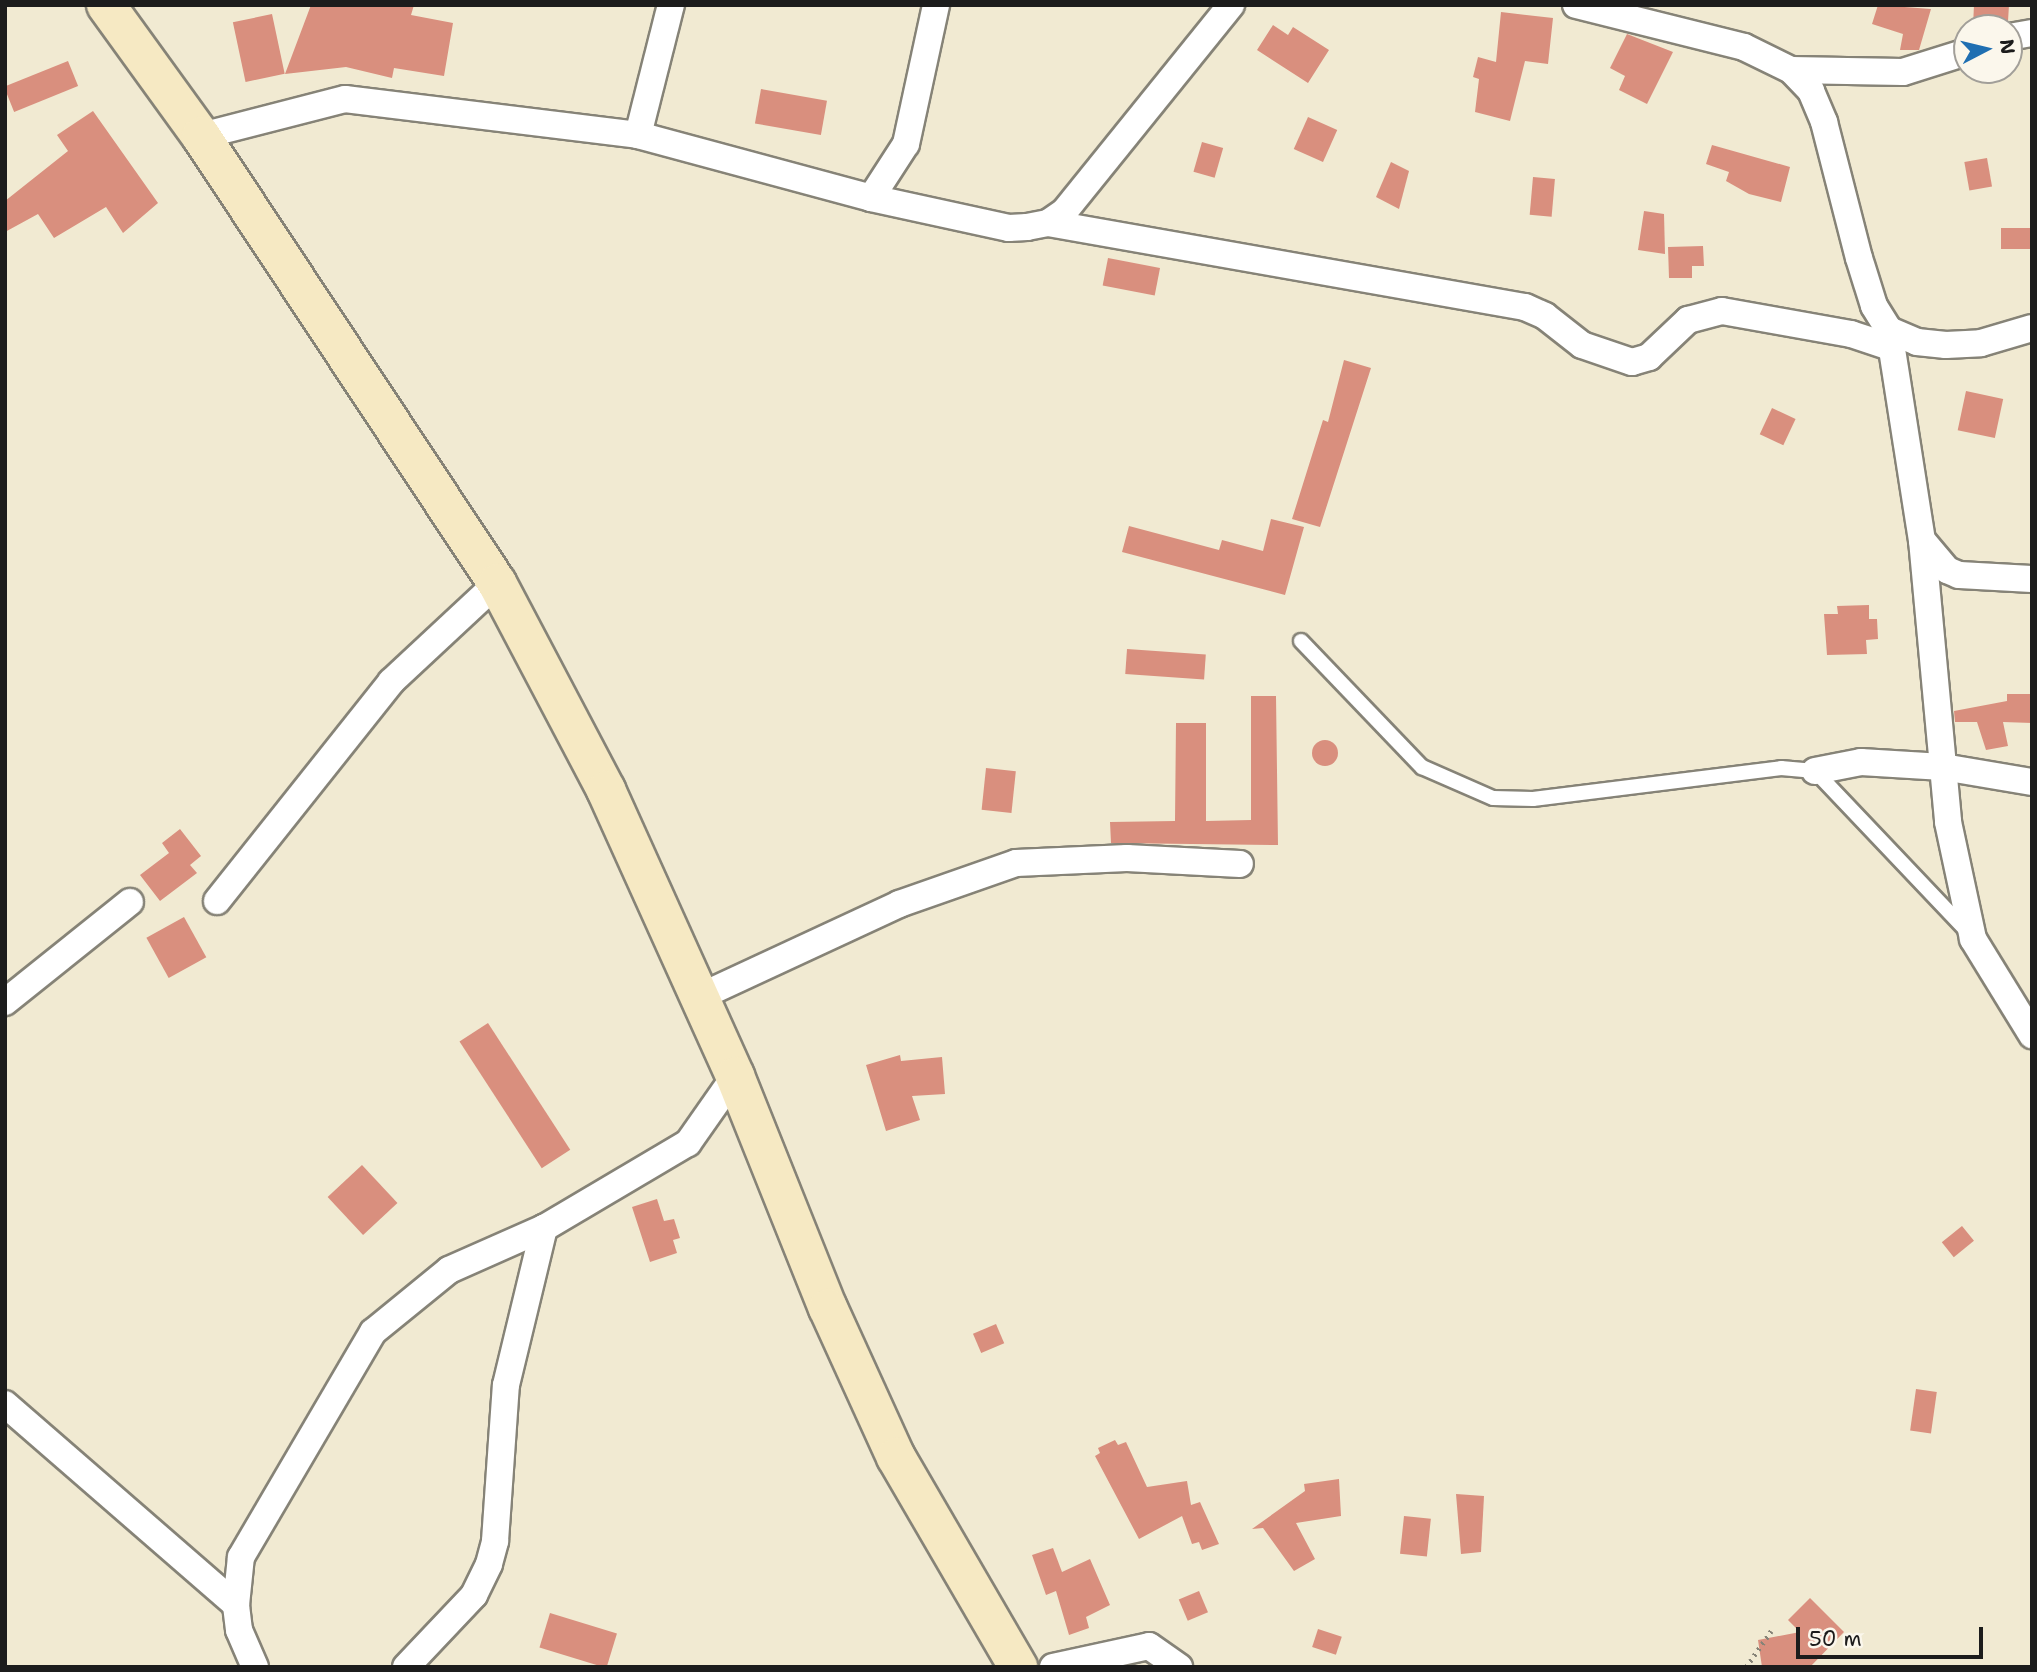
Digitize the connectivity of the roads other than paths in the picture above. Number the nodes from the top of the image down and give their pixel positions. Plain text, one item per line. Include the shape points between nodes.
1 (106, 5) edge
2 (671, 5) edge
3 (936, 5) edge
4 (1231, 5) edge
5 (1576, 5) edge
6 (1953, 58) edge
7 (1791, 70) junction
8 (201, 135) junction
9 (638, 135) junction
10 (871, 198) junction
11 (1048, 223) junction
12 (2032, 328) edge
13 (1890, 339) junction
14 (1922, 540) junction
15 (2032, 579) edge
16 (497, 583) junction
17 (1301, 641) dead end
18 (1943, 767) junction
19 (1815, 771) junction
20 (2032, 782) edge
21 (1240, 864) dead end
22 (217, 901) dead end
23 (130, 902) dead end
24 (1973, 939) junction
25 (699, 997) junction
26 (5, 1002) edge
27 (2032, 1035) edge
28 (735, 1076) junction
29 (544, 1228) junction
30 (5, 1404) edge
31 (236, 1605) junction
32 (255, 1667) edge
33 (406, 1667) edge
34 (1018, 1667) edge
35 (1053, 1667) edge
36 (1179, 1667) edge

1 - 8 main road
2 - 9 street
3 - 10 street via 905,144
4 - 11 street via 1064,212
5 - 7 street via 1744,47
6 - 7 street via 1903,72
7 - 13 street via 1811,92 1824,122 1859,258
8 - 9 street via 345,99
8 - 16 main road
9 - 10 street
10 - 11 street via 1009,228
11 - 13 street via 1525,307 1582,345 1632,362 1649,357 1688,320 1722,311
12 - 13 street via 1981,343 1946,345
13 - 14 street
14 - 15 street via 1947,570 1959,575
14 - 18 street
16 - 22 street via 391,682
16 - 25 main road via 606,790
17 - 19 lane via 1422,767 1493,797 1533,799 1781,768
18 - 19 street via 1861,761
18 - 20 street
18 - 24 street via 1948,822
19 - 24 lane
21 - 25 street via 1127,858 1016,863 899,904
23 - 26 street
24 - 27 street
25 - 28 main road
28 - 29 street via 688,1143
28 - 34 main road via 828,1308 896,1457
29 - 31 street via 449,1270 373,1332 251,1537 241,1557
29 - 33 street via 506,1385 495,1541 489,1564 474,1595
30 - 31 street
31 - 32 street via 239,1630
35 - 36 street via 1149,1646

